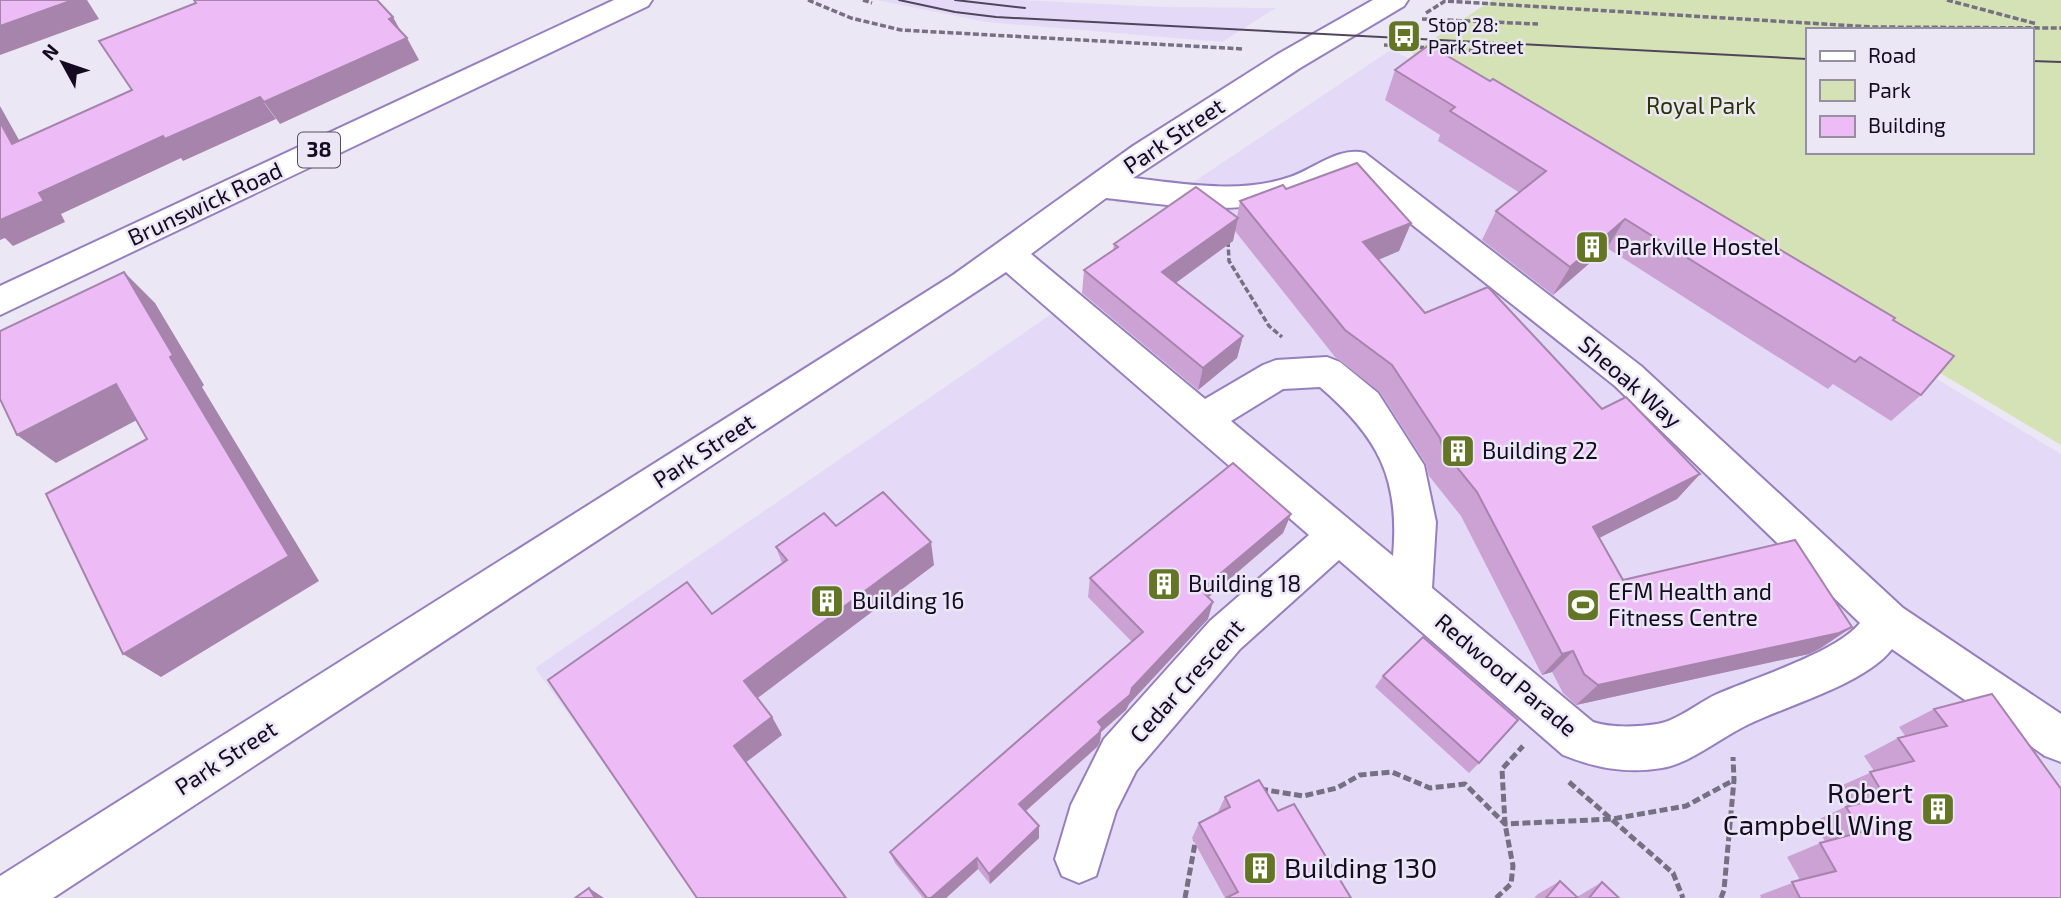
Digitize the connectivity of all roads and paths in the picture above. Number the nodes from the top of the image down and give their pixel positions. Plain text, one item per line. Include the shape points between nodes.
1 (638, 0) edge
2 (808, 0) edge
3 (863, 0) edge
4 (1947, 0) edge
5 (1446, 1) edge
6 (872, 3) dead end
7 (1412, 11) edge
8 (1538, 24) dead end
9 (2051, 26) junction
10 (2061, 28) edge
11 (1377, 45) dead end
12 (1247, 49) dead end
13 (1512, 53) dead end
14 (1100, 187) junction
15 (1228, 237) edge
16 (1008, 254) junction
17 (0, 301) edge
18 (1327, 372) junction
19 (1201, 420) junction
20 (1339, 534) junction
21 (1411, 594) junction
22 (1888, 622) junction
23 (1524, 691) junction
24 (1731, 710) junction
25 (2061, 740) edge
26 (1525, 744) junction
27 (1535, 752) dead end
28 (1564, 777) dead end
29 (1734, 780) junction
30 (1250, 794) edge
31 (1612, 819) junction
32 (1505, 824) junction
33 (1198, 833) dead end
34 (1079, 859) dead end
35 (10, 898) edge
36 (1185, 898) edge
37 (1496, 898) edge
38 (1683, 898) edge
39 (1721, 898) edge

1 - 17 street, Brunswick Road / 38
2 - 12 path via 850,18 901,30
3 - 6 path
4 - 9 path
5 - 7 path
5 - 9 path via 1873,27
7 - 8 path
7 - 14 street, Park Street via 1289,61
9 - 10 path
11 - 13 path
14 - 16 street, Park Street
14 - 22 street, Sheoak Way via 1194,198 1259,195 1288,190 1354,161 1628,376
15 - 18 path via 1229,261 1269,326
16 - 19 street, Redwood Parade
16 - 35 street, Park Street
18 - 19 street via 1276,375
18 - 21 street via 1365,404 1405,465 1416,522
19 - 20 street, Redwood Parade
20 - 21 street, Redwood Parade
20 - 34 street, Cedar Crescent via 1225,635 1121,755 1094,805
21 - 23 street, Redwood Parade
22 - 24 street, Redwood Parade via 1866,649
22 - 25 street
23 - 24 street, Redwood Parade via 1579,739 1602,747 1663,746
23 - 26 path via 1500,721
24 - 29 path
26 - 27 path
26 - 32 path via 1502,769
28 - 31 path
29 - 31 path via 1685,806
29 - 39 path
30 - 32 path via 1261,789 1304,796 1337,788 1360,775 1392,772 1430,788 1465,785
31 - 32 path
31 - 38 path via 1674,873
32 - 37 path via 1513,866 1511,884
33 - 36 path

